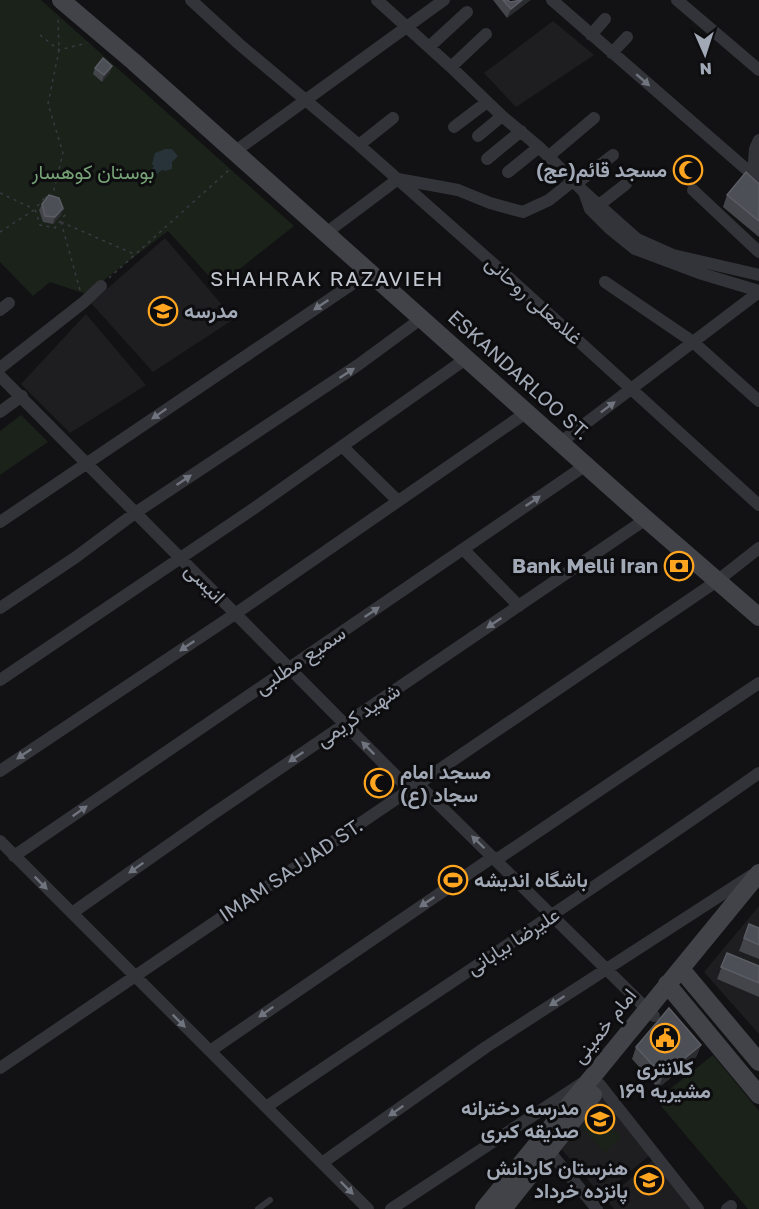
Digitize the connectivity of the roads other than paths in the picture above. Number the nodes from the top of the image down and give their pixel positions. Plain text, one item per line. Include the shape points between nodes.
1 (191, 0) edge
2 (377, 0) edge
3 (444, 0) edge
4 (552, 0) edge
5 (676, 0) edge
6 (59, 5) edge
7 (467, 12) dead end
8 (605, 19) dead end
9 (407, 27) junction
10 (486, 34) dead end
11 (591, 35) junction
12 (627, 37) dead end
13 (429, 47) junction
14 (612, 54) junction
15 (451, 67) junction
16 (759, 70) edge
17 (305, 100) junction
18 (487, 102) junction
19 (502, 116) junction
20 (393, 118) dead end
21 (594, 118) dead end
22 (454, 127) dead end
23 (521, 130) junction
24 (477, 136) dead end
25 (759, 140) edge
26 (359, 145) junction
27 (544, 151) junction
28 (238, 155) junction
29 (613, 155) dead end
30 (487, 159) dead end
31 (508, 172) dead end
32 (398, 179) junction
33 (756, 180) edge
34 (626, 184) dead end
35 (578, 185) junction
36 (693, 190) dead end
37 (599, 205) junction
38 (326, 233) junction
39 (759, 252) edge
40 (370, 272) junction
41 (759, 275) edge
42 (605, 282) dead end
43 (101, 286) road end
44 (758, 295) edge
45 (422, 318) junction
46 (693, 342) junction
47 (466, 358) junction
48 (0, 368) edge
49 (0, 376) edge
50 (632, 389) junction
51 (22, 396) junction
52 (759, 401) edge
53 (0, 412) edge
54 (527, 412) junction
55 (561, 442) junction
56 (343, 447) junction
57 (87, 463) junction
58 (586, 465) junction
59 (398, 501) junction
60 (759, 505) edge
61 (135, 513) junction
62 (646, 519) junction
63 (0, 522) edge
64 (759, 548) edge
65 (463, 549) junction
66 (180, 558) junction
67 (717, 581) junction
68 (519, 606) junction
69 (0, 608) edge
70 (235, 614) junction
71 (759, 616) edge
72 (289, 669) junction
73 (0, 680) edge
74 (759, 683) edge
75 (345, 724) junction
76 (0, 771) edge
77 (759, 773) edge
78 (413, 787) junction
79 (0, 842) edge
80 (14, 856) junction
81 (494, 859) junction
82 (759, 871) edge
83 (759, 891) edge
84 (72, 913) junction
85 (553, 916) junction
86 (606, 969) junction
87 (685, 973) junction
88 (135, 976) junction
89 (670, 989) junction
90 (651, 1012) junction
91 (210, 1051) junction
92 (759, 1062) edge
93 (0, 1068) edge
94 (595, 1082) junction
95 (759, 1095) edge
96 (266, 1107) junction
97 (545, 1145) junction
98 (322, 1163) junction
99 (270, 1200) dead end
100 (491, 1208) edge
101 (258, 1209) edge
102 (368, 1209) edge
103 (391, 1209) edge
104 (597, 1209) edge
105 (698, 1209) edge

1 - 17 street, غلامعلی روحانی
2 - 9 street
3 - 9 street
4 - 11 street
5 - 16 street
6 - 28 main road, ESKANDARLOO ST. via 105,38
7 - 13 street
8 - 11 street
9 - 13 street
9 - 17 street
10 - 15 street
11 - 14 street
12 - 14 street
13 - 15 street
14 -> 33 street
15 - 18 street
17 - 26 street, غلامعلی روحانی
17 - 28 street
18 - 19 street
18 - 22 street
19 - 23 street
19 - 24 street
20 - 26 street
21 - 27 street
23 - 27 street
23 - 30 street
25 - 33 street via 755,149
26 - 32 street, غلامعلی روحانی
27 - 31 street
27 - 35 street
28 - 38 main road, ESKANDARLOO ST.
29 - 35 street
32 - 35 street via 458,190 523,212
32 - 38 street
32 - 50 street, غلامعلی روحانی
34 - 37 street
35 - 37 street
35 - 44 street via 590,209 636,249
36 - 39 street
37 - 41 street via 637,239 673,255
38 - 40 main road, ESKANDARLOO ST.
40 - 45 main road, ESKANDARLOO ST.
40 -> 57 street
42 - 46 street
43 - 48 street
44 - 46 street
45 - 47 main road, ESKANDARLOO ST.
61 -> 45 street via 358,366
46 - 50 street
46 - 52 street
47 - 54 main road, ESKANDARLOO ST.
47 - 56 street
49 - 51 street, انیسی
55 -> 50 street
50 - 60 street, غلامعلی روحانی
51 - 53 street
51 - 57 street, انیسی
54 - 55 main road, ESKANDARLOO ST.
54 - 59 street
55 - 58 main road, ESKANDARLOO ST.
56 - 59 street
56 - 66 street
57 - 61 street, انیسی
57 - 63 street
58 - 62 main road, ESKANDARLOO ST.
65 -> 58 street, سمیع مطلبی
59 - 70 street
61 - 66 street, انیسی
61 - 69 street
62 - 67 main road, ESKANDARLOO ST.
62 - 68 street, شهید کریمی
64 - 67 street, IMAM SAJJAD ST.
65 - 68 street
72 -> 65 street, سمیع مطلبی
66 - 70 street, انیسی
66 - 73 street
67 - 71 main road, ESKANDARLOO ST.
67 - 78 street, IMAM SAJJAD ST.
68 -> 75 street, شهید کریمی
70 - 72 street, انیسی
70 -> 76 street
72 - 75 street, انیسی
80 -> 72 street, سمیع مطلبی
74 - 81 street
78 -> 75 street, انیسی
75 -> 84 street, شهید کریمی
77 - 85 street, علیرضا بیابانی
81 -> 78 street, انیسی
78 - 88 street, IMAM SAJJAD ST.
79 - 80 street
80 -> 84 street
81 - 85 street, انیسی
81 -> 91 street
82 - 86 street
82 - 87 main road, امام خمینی
83 - 87 main road, امام خمینی
84 - 88 street
85 - 86 street, انیسی
85 - 96 street, علیرضا بیابانی
86 - 90 street, انیسی
86 -> 98 street via 486,1047
87 - 89 main road, امام خمینی
87 - 92 main road
88 -> 91 street
88 - 93 street, IMAM SAJJAD ST.
89 - 90 main road, امام خمینی
89 - 95 main road
90 - 94 main road, امام خمینی
91 - 96 street
94 - 97 main road, امام خمینی
94 - 103 street
94 - 105 street
96 - 98 street
97 - 100 main road, امام خمینی
97 - 104 street
98 -> 102 street
99 - 101 lane

